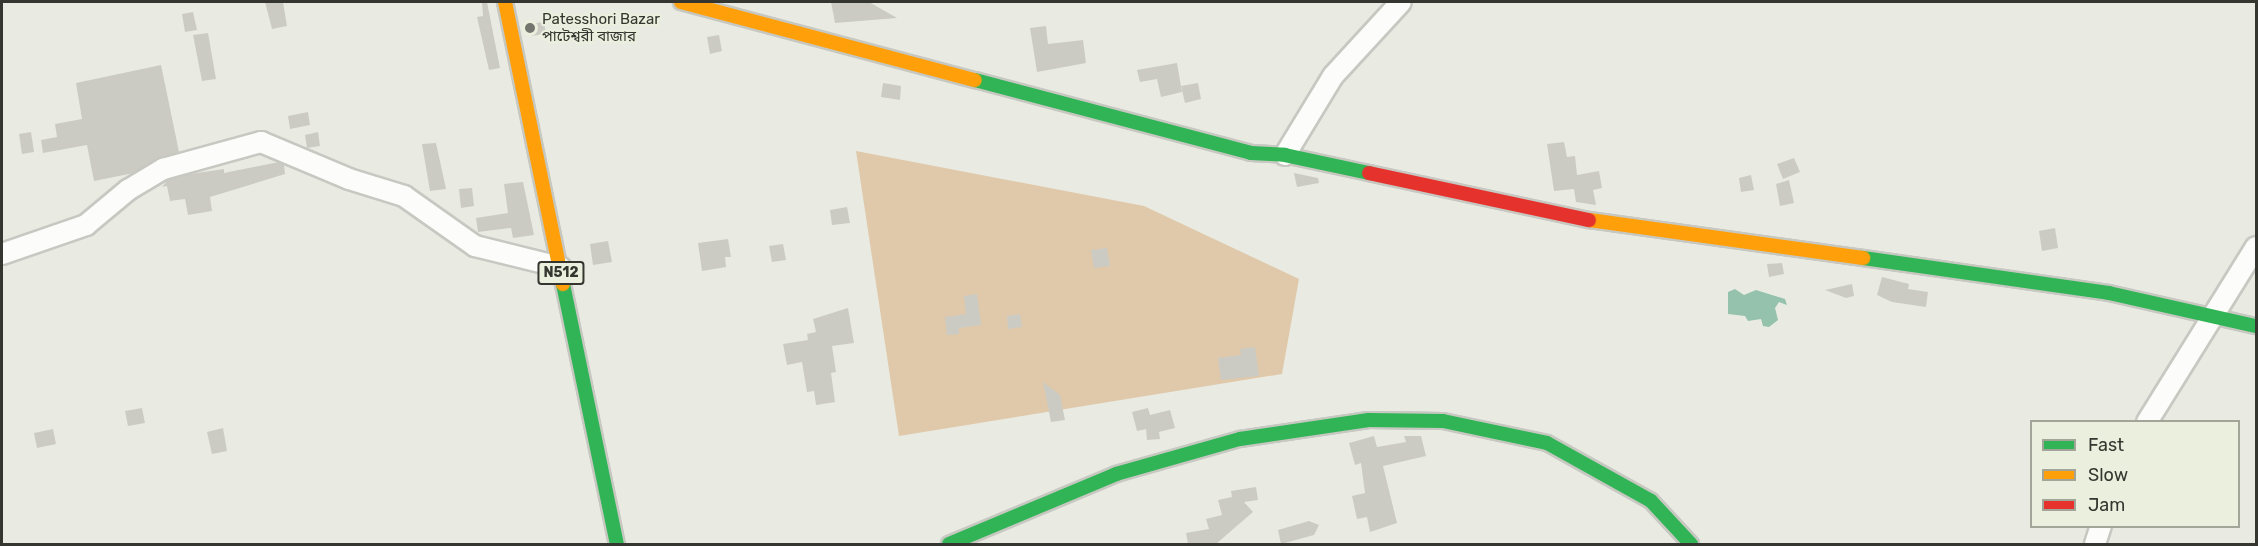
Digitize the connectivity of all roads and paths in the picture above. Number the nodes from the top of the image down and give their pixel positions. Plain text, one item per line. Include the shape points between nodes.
1 (505, 2) edge
2 (681, 2) edge
3 (1401, 2) edge
4 (1285, 155) junction
5 (2256, 247) edge
6 (2, 254) edge
7 (560, 267) junction
8 (2213, 318) junction
9 (2256, 326) edge
10 (2148, 420) edge
11 (2100, 528) edge
12 (617, 544) edge
13 (949, 544) edge
14 (1691, 544) edge
15 (2095, 544) edge

1 - 7 main road, N512
2 - 4 main road via 1251,153
3 - 4 street via 1333,76
4 - 8 main road via 1581,219 2109,293
5 - 8 street
6 - 7 street via 86,225 128,190 164,169 261,142 349,179 404,196 475,246
7 - 12 main road, N512
8 - 9 main road
8 - 10 street
11 - 15 street
13 - 14 main road via 1116,474 1240,439 1369,420 1443,421 1547,443 1651,501

